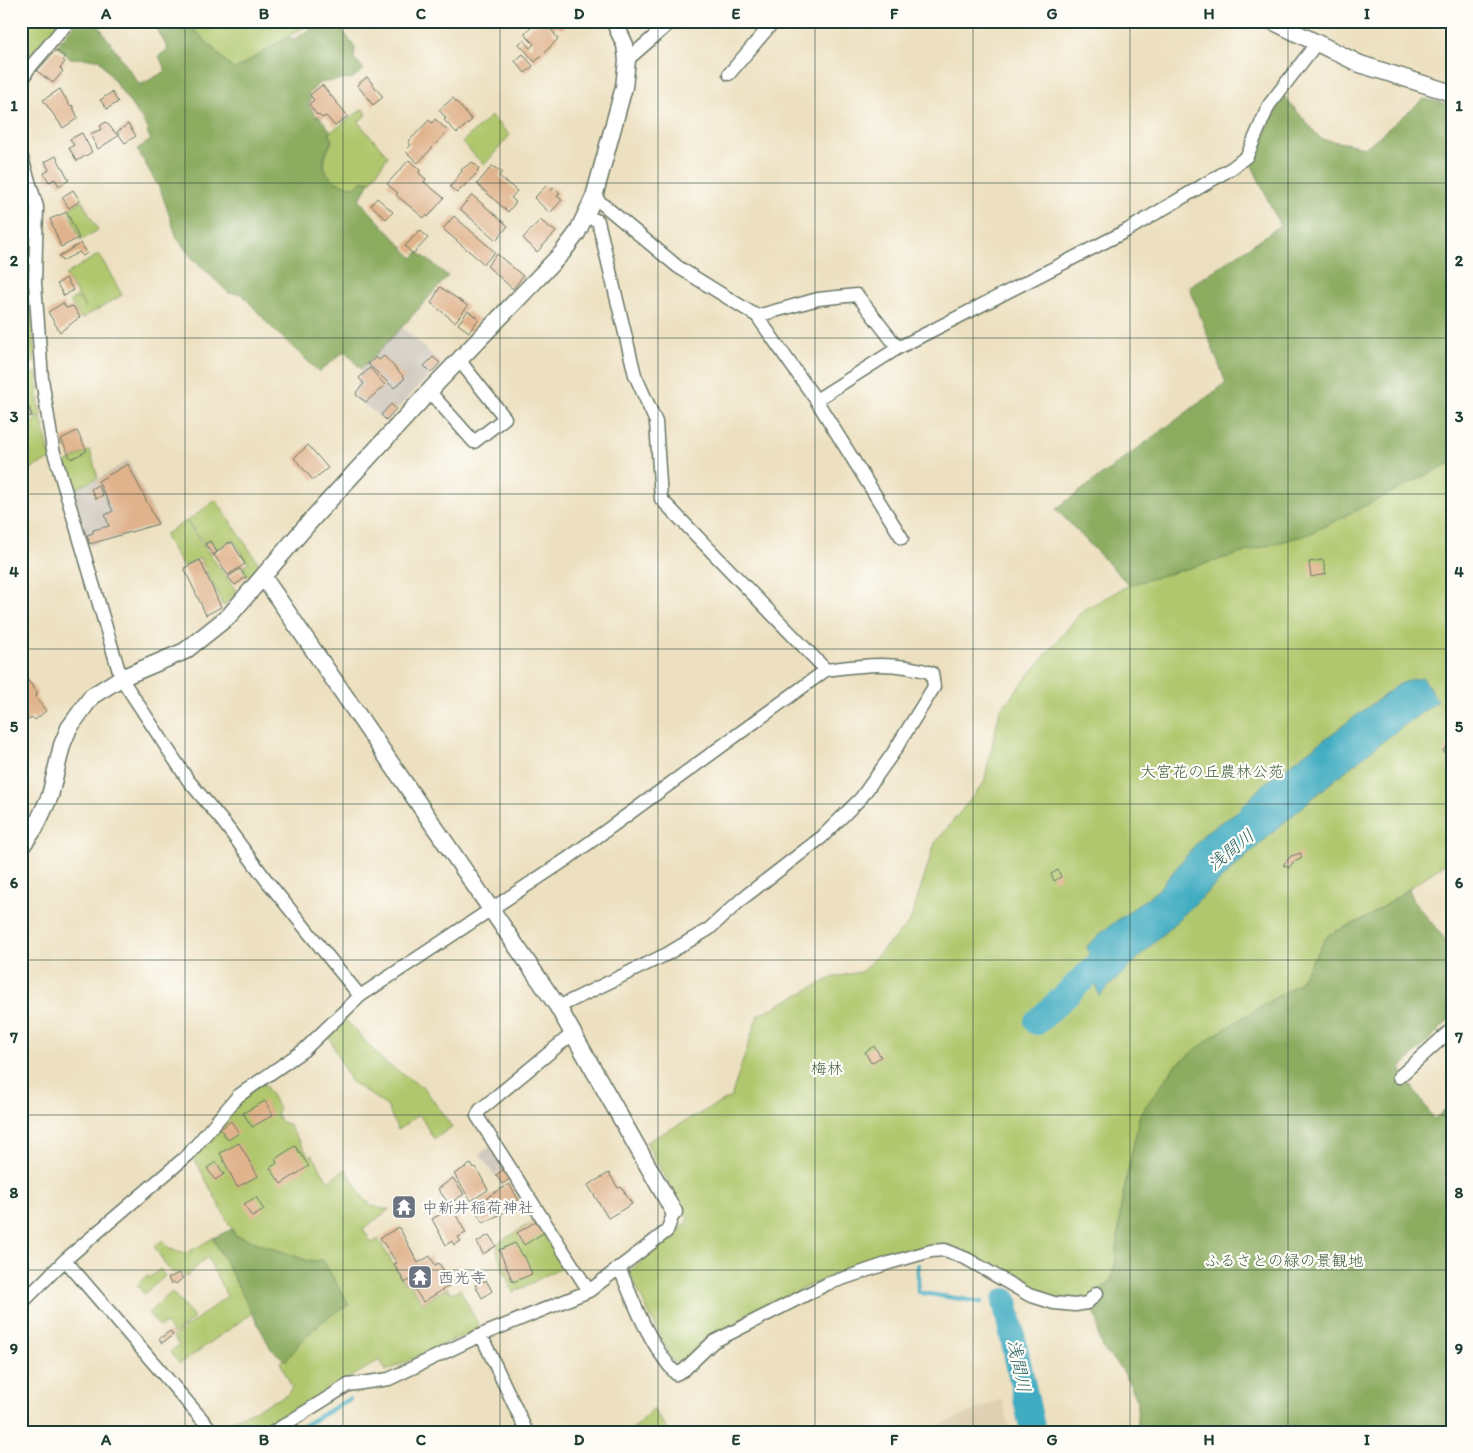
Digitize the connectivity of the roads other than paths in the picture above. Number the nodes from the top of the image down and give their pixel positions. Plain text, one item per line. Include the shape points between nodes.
1 (69, 21) edge
2 (614, 21) edge
3 (672, 21) edge
4 (1272, 21) edge
5 (771, 22) edge
6 (1316, 44) junction
7 (627, 60) junction
8 (729, 74) dead end
9 (21, 84) edge
10 (1452, 92) edge
11 (21, 156) edge
12 (594, 197) junction
13 (586, 216) junction
14 (757, 316) junction
15 (898, 348) junction
16 (459, 360) junction
17 (429, 391) junction
18 (816, 400) junction
19 (902, 538) dead end
20 (264, 578) junction
21 (826, 670) junction
22 (122, 678) junction
23 (21, 847) edge
24 (491, 910) junction
25 (360, 996) junction
26 (558, 1007) junction
27 (1452, 1029) edge
28 (572, 1034) junction
29 (1399, 1077) dead end
30 (674, 1212) joint
31 (65, 1260) junction
32 (620, 1267) junction
33 (589, 1290) junction
34 (1096, 1293) dead end
35 (21, 1304) edge
36 (481, 1335) junction
37 (213, 1432) edge
38 (273, 1432) edge
39 (528, 1432) edge

1 - 9 street via 27,71
2 - 7 street via 625,45
3 - 7 street
4 - 6 street
5 - 8 street
6 - 10 street via 1360,64
6 - 15 street via 1269,105 1247,156 1232,168 1126,231
7 - 12 street via 624,87
11 - 22 street via 37,207 35,283 42,379 53,449
12 - 13 street
12 - 14 street via 678,266
13 - 16 street via 562,253
13 - 21 street via 598,222 635,375 656,422 661,499
14 - 15 street via 818,299 857,295
14 - 18 street
15 - 18 street
16 - 17 street
16 - 17 street via 505,418 474,442
17 - 20 street via 313,518
18 - 19 street
20 - 22 street via 229,616 185,652
20 - 24 street
21 - 24 street via 567,859
21 - 26 street via 880,663 916,668 932,673 934,687 861,798 822,837 743,898 709,929 668,954
22 - 23 street via 92,696 69,728 50,796 35,828
22 - 25 street via 188,780
24 - 25 street
24 - 26 street
25 - 31 street via 304,1050 238,1096 188,1155
26 - 28 street
27 - 29 street
28 - 30 street
28 - 33 street via 480,1110 477,1116
30 - 32 street via 667,1231
31 - 35 street
31 - 37 street
32 - 33 street
32 - 34 street via 638,1313 676,1374 713,1342 827,1284 888,1262 931,1251 945,1250 968,1259 1028,1295 1054,1303 1087,1303
33 - 36 street
36 - 38 street via 389,1379 348,1384
36 - 39 street

